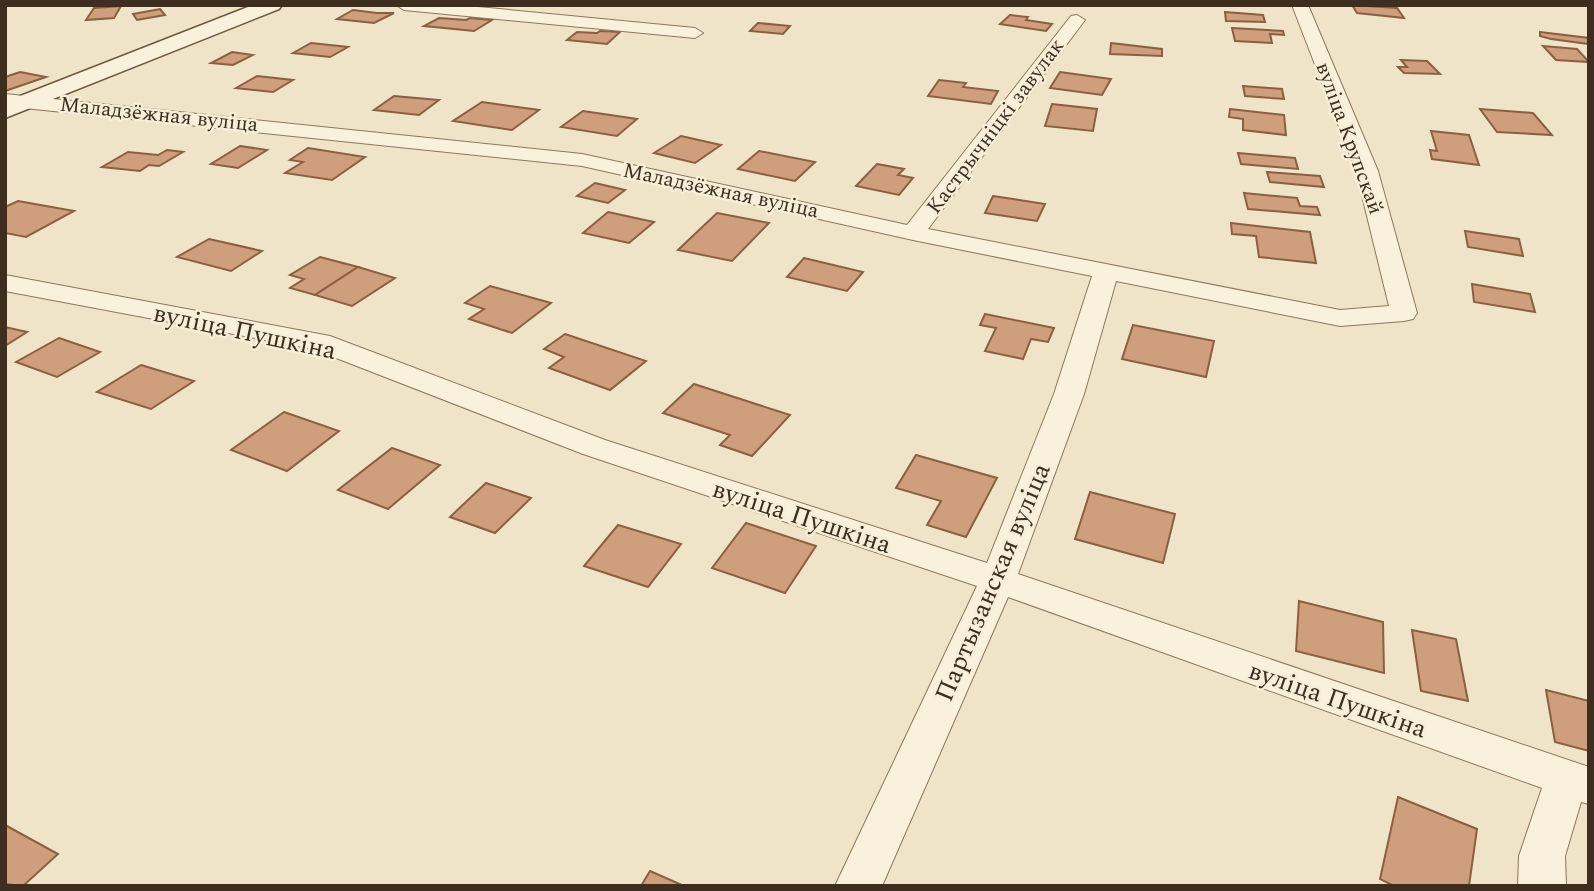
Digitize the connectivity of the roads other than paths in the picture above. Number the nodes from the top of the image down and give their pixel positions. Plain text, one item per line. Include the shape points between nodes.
1 (272, 5) edge
2 (404, 5) edge
3 (1300, 5) edge
4 (1077, 20) dead end
5 (695, 33) dead end
6 (5, 100) edge
7 (30, 100) junction
8 (5, 111) edge
9 (913, 233) junction
10 (1106, 271) junction
11 (5, 284) edge
12 (1404, 313) joint
13 (998, 580) junction
14 (1578, 782) edge
15 (858, 886) edge
16 (1542, 886) edge

1 - 7 street
2 - 5 street
3 - 12 street, вуліца Крупскай via 1367,172
4 - 9 street, Кастрычніцкі завулак
6 - 7 street, Маладзёжная вуліца
7 - 8 street
7 - 9 street, Маладзёжная вуліца via 582,160
9 - 10 street, Маладзёжная вуліца
10 - 12 street, Маладзёжная вуліца via 1340,318
10 - 13 street, Партызанская вуліца via 1069,394
11 - 13 street, вуліца Пушкіна via 320,342 594,447
13 - 14 street, вуліца Пушкіна
13 - 15 street, Партызанская вуліца
14 - 16 street via 1542,856

